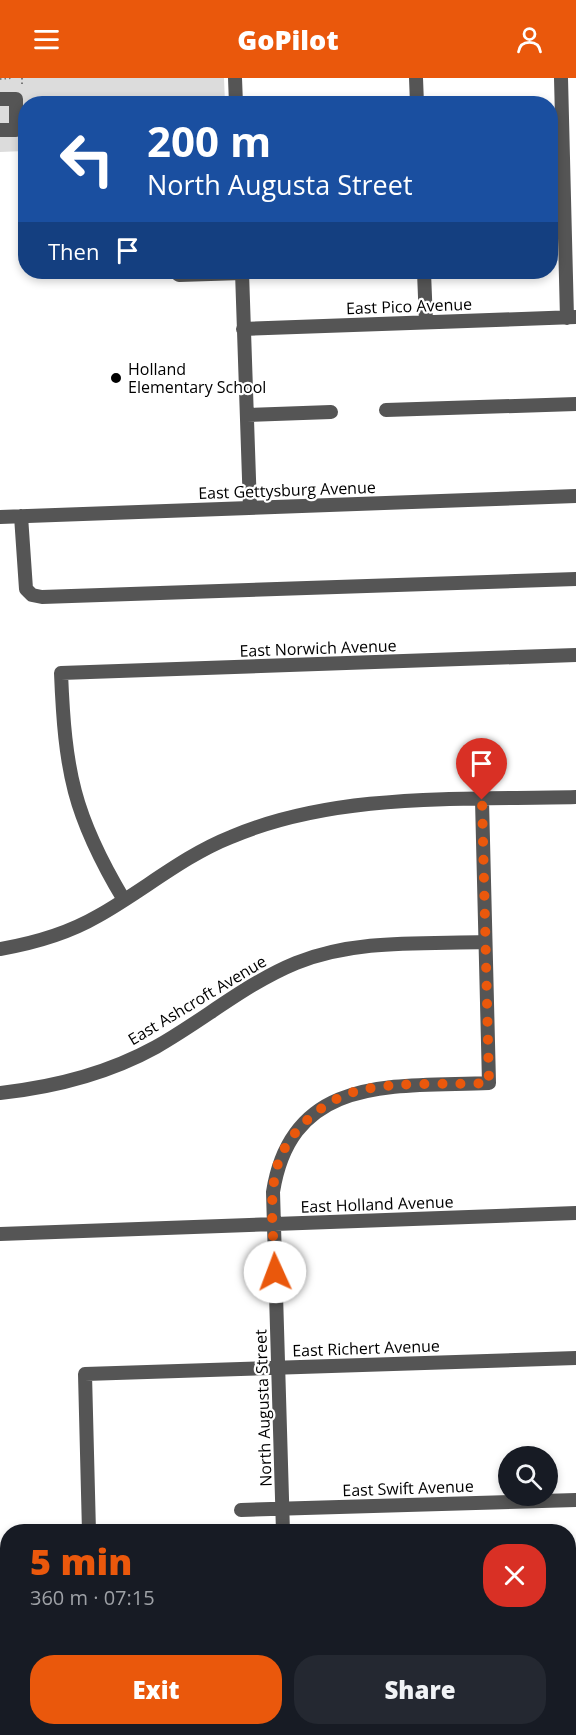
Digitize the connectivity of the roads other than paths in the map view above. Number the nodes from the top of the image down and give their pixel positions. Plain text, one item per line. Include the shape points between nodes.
1 (235, 78) edge
2 (416, 78) edge
3 (561, 78) edge
4 (236, 96) edge
5 (417, 96) edge
6 (0, 99) edge
7 (0, 130) edge
8 (242, 279) edge
9 (424, 279) edge
10 (572, 317) edge
11 (426, 322) junction
12 (243, 329) junction
13 (576, 404) edge
14 (386, 410) dead end
15 (331, 412) dead end
16 (247, 415) junction
17 (576, 496) edge
18 (250, 508) junction
19 (21, 516) junction
20 (0, 517) edge
21 (576, 579) edge
22 (576, 655) edge
23 (576, 797) edge
24 (482, 800) junction
25 (124, 900) junction
26 (485, 942) junction
27 (0, 949) edge
28 (0, 1094) edge
29 (576, 1213) edge
30 (274, 1224) junction
31 (0, 1234) edge
32 (576, 1358) edge
33 (279, 1367) junction
34 (576, 1500) edge
35 (282, 1509) junction
36 (241, 1510) dead end
37 (89, 1524) edge
38 (283, 1524) edge

1 - 4 street
2 - 5 street
3 - 10 street
6 - 7 street via 16,99 16,130
8 - 12 street
9 - 11 street
10 - 11 street, East Pico Avenue
11 - 12 street, East Pico Avenue
12 - 16 street
13 - 14 street
15 - 16 street
16 - 18 street
17 - 18 street, East Gettysburg Avenue
18 - 19 street, East Gettysburg Avenue
19 - 20 street, East Gettysburg Avenue
19 - 21 street via 26,589 42,597
22 - 25 street, East Norwich Avenue via 61,673 65,749 75,798 99,859
23 - 24 street
24 - 25 street via 343,806 267,823 229,837
24 - 26 street, North Augusta Street
25 - 27 street via 68,931 31,944
26 - 28 street, East Ashcroft Avenue via 386,945 325,954 270,975 156,1047 108,1069 76,1080
26 - 30 street, North Augusta Street via 489,1083 385,1087 357,1091 329,1104 293,1136 277,1166
29 - 30 street, East Holland Avenue
30 - 31 street, East Holland Avenue
30 - 33 street, North Augusta Street
32 - 33 street, East Richert Avenue
33 - 35 street, North Augusta Street
33 - 37 street, East Richert Avenue via 85,1374
34 - 35 street, East Swift Avenue
35 - 36 street, East Swift Avenue
35 - 38 street, North Augusta Street

